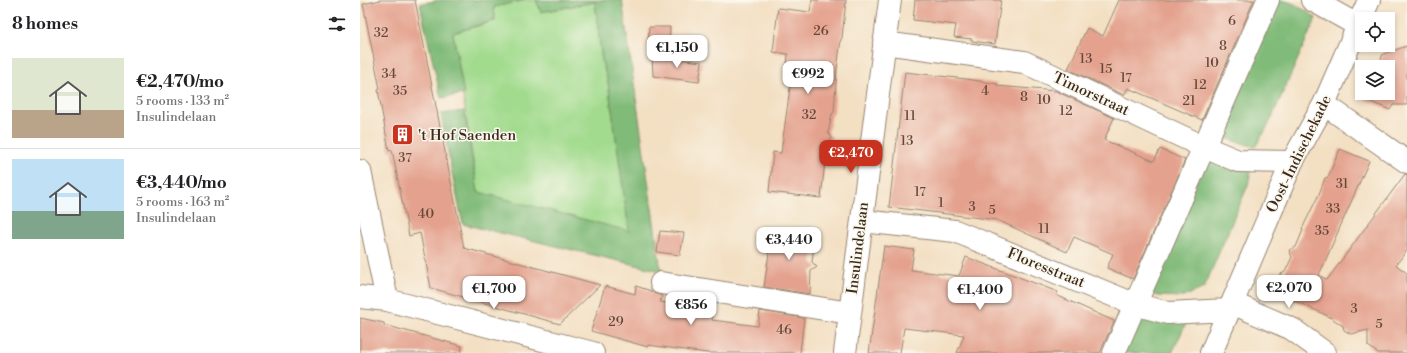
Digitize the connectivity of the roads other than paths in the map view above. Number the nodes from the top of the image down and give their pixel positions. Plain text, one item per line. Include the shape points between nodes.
1 (890, 0) edge
2 (1268, 0) edge
3 (1312, 0) edge
4 (1369, 0) edge
5 (1363, 12) edge
6 (1355, 24) edge
7 (1355, 30) edge
8 (884, 43) junction
9 (1324, 104) junction
10 (1204, 147) junction
11 (1292, 162) junction
12 (1407, 162) edge
13 (360, 171) edge
14 (862, 221) junction
15 (661, 283) dead end
16 (360, 297) edge
17 (387, 300) junction
18 (1134, 304) junction
19 (1230, 307) junction
20 (850, 313) junction
21 (593, 353) edge
22 (845, 353) edge
23 (1114, 353) edge
24 (1211, 353) edge
25 (1325, 353) edge

1 - 8 street, Insulindelaan
2 - 10 street
3 - 6 street
4 - 5 street, Oost-Indischekade
7 - 9 street, Oost-Indischekade
8 - 10 street, Timorstraat via 1024,62
8 - 14 street, Insulindelaan
9 - 11 street, Oost-Indischekade
9 - 12 street
10 - 11 street, Timorstraat via 1238,161
10 - 18 street
11 - 19 street, Oost-Indischekade
13 - 17 street
14 - 18 street, Floresstraat via 955,231
14 - 20 street, Insulindelaan
15 - 20 street
16 - 17 street
17 - 21 street
18 - 19 street, Floresstraat via 1168,314
18 - 23 street
19 - 24 street, Oost-Indischekade
19 - 25 street via 1292,329
20 - 22 street, Insulindelaan

